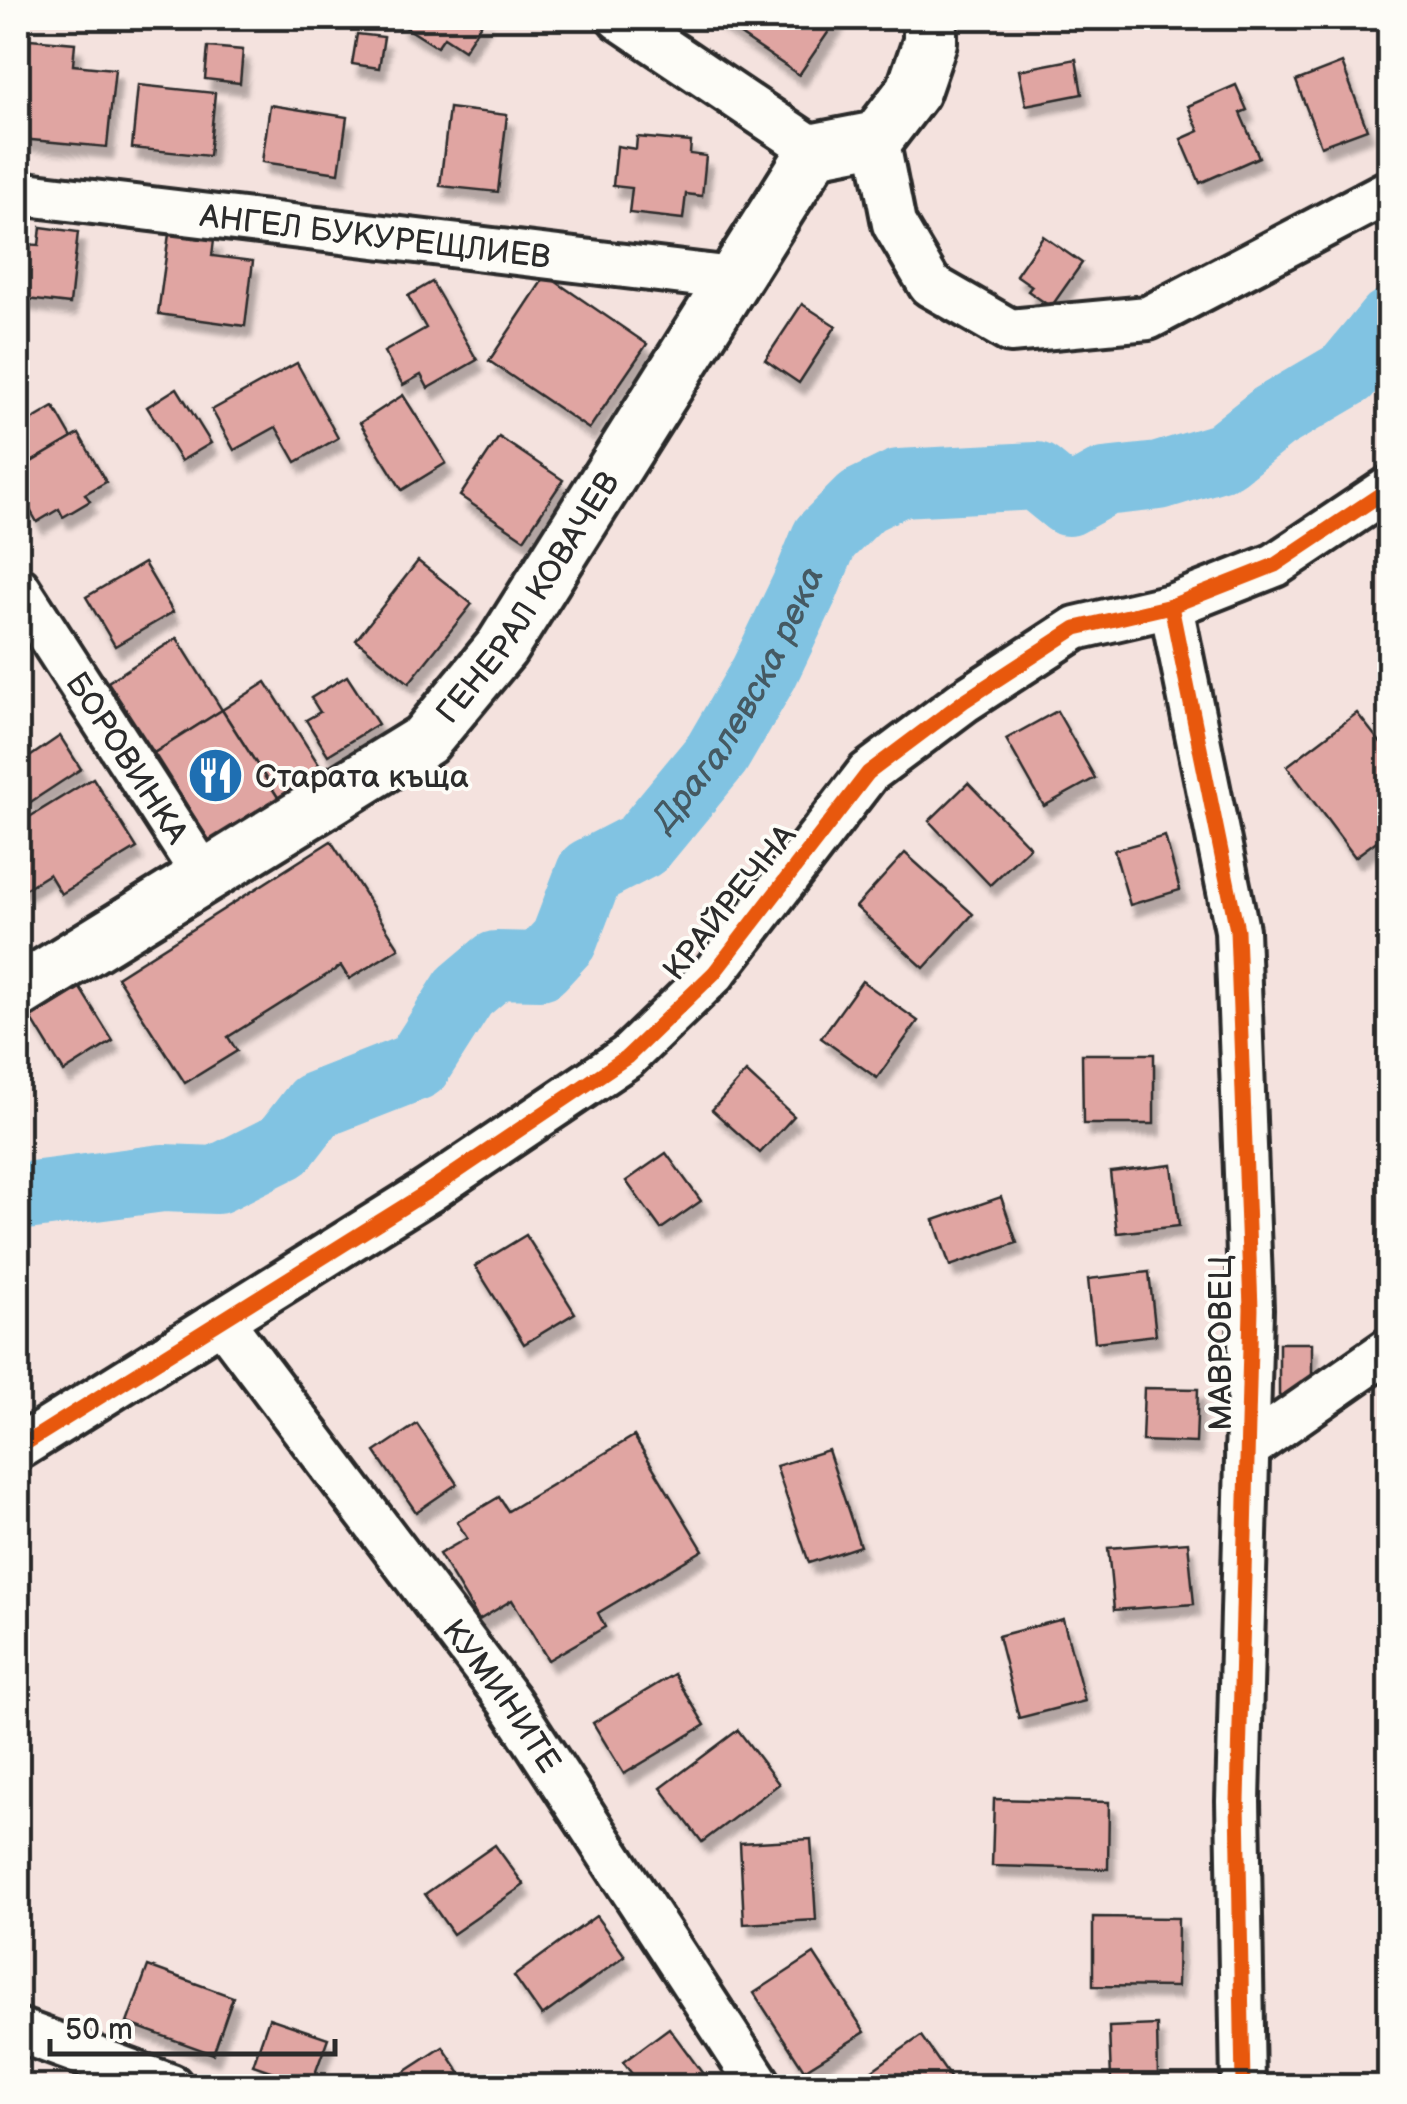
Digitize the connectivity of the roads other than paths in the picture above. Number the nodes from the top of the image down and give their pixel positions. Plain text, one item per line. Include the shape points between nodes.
1 (618, 18) edge
2 (930, 18) edge
3 (877, 138) junction
4 (816, 150) junction
5 (1390, 190) edge
6 (18, 193) edge
7 (733, 279) junction
8 (1390, 488) edge
9 (18, 588) edge
10 (1171, 606) junction
11 (204, 876) junction
12 (18, 992) edge
13 (222, 1320) junction
14 (1390, 1349) edge
15 (18, 1448) edge
16 (1248, 1448) junction
17 (18, 2030) edge
18 (172, 2086) edge
19 (760, 2086) edge
20 (1244, 2086) edge

1 - 4 street
2 - 3 street via 930,42 913,91
3 - 4 street
3 - 5 street via 894,224 930,284 1010,332 1148,318
4 - 7 street, ГЕНЕРАЛ КОВАЧЕВ
6 - 7 street, АНГЕЛ БУКУРЕЩЛИЕВ
7 - 11 street, ГЕНЕРАЛ КОВАЧЕВ via 502,647 425,740
8 - 10 street, КРАЙРЕЧНА via 1275,565
9 - 11 street, БОРОВИНКА
10 - 13 street, КРАЙРЕЧНА via 1076,628 868,773 714,973 627,1057
10 - 16 street, МАВРОВЕЦ via 1237,930 1251,1309
11 - 12 street, ГЕНЕРАЛ КОВАЧЕВ
13 - 15 street, КРАЙРЕЧНА
13 - 19 street, КУМИНИТЕ via 510,1701
14 - 16 street
16 - 20 street, МАВРОВЕЦ via 1238,1801
17 - 18 street

